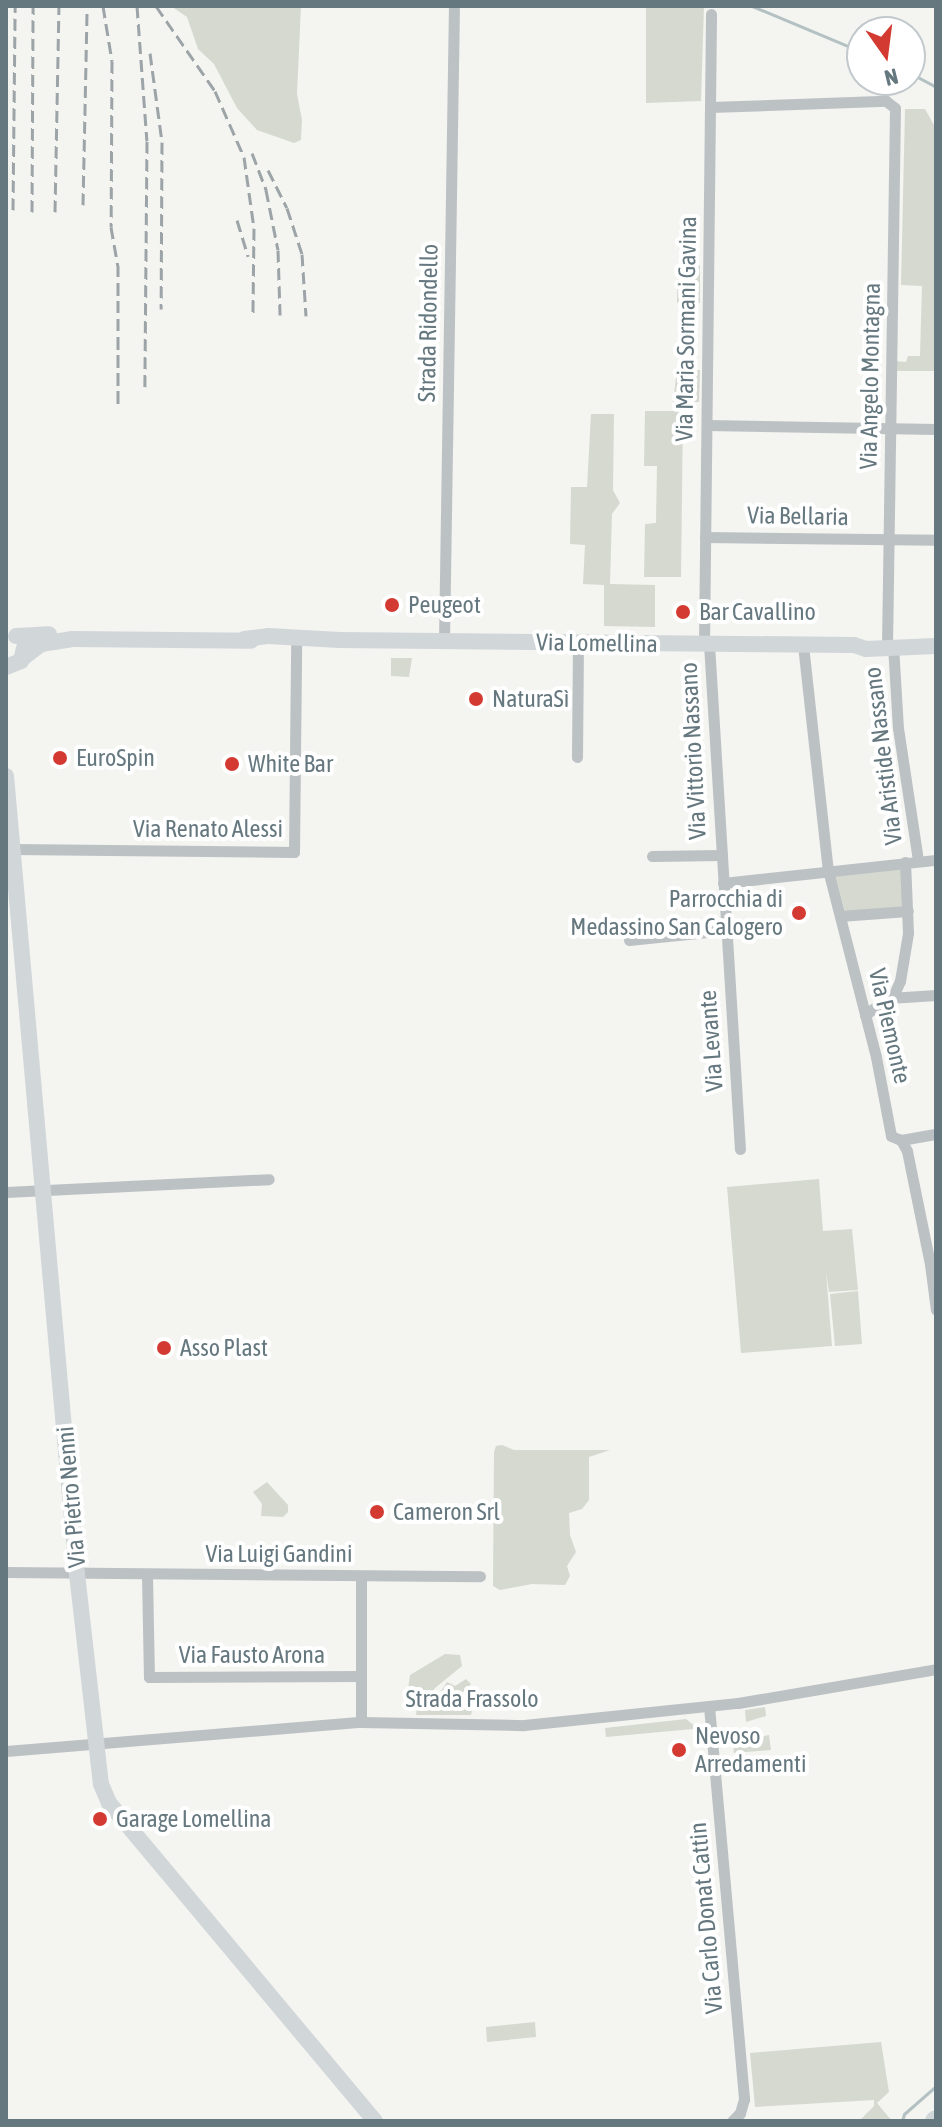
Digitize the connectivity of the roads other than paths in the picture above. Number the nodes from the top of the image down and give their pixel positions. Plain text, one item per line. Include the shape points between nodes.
1 (454, 6) edge
2 (711, 14) dead end
3 (710, 107) junction
4 (707, 425) junction
5 (890, 428) junction
6 (936, 429) edge
7 (705, 537) junction
8 (889, 539) junction
9 (936, 540) edge
10 (9, 634) edge
11 (118, 638) junction
12 (244, 639) junction
13 (340, 640) junction
14 (444, 641) junction
15 (578, 643) junction
16 (296, 644) junction
17 (707, 644) junction
18 (803, 645) junction
19 (889, 645) junction
20 (936, 646) edge
21 (13, 668) edge
22 (577, 757) dead end
23 (6, 776) edge
24 (13, 849) junction
25 (722, 855) junction
26 (652, 856) dead end
27 (936, 860) edge
28 (912, 862) junction
29 (828, 870) junction
30 (723, 883) junction
31 (908, 911) junction
32 (840, 916) junction
33 (726, 930) junction
34 (629, 940) dead end
35 (936, 995) edge
36 (887, 998) junction
37 (865, 1015) junction
38 (936, 1134) edge
39 (901, 1140) junction
40 (740, 1149) dead end
41 (269, 1179) dead end
42 (44, 1190) junction
43 (6, 1192) edge
44 (936, 1310) edge
45 (6, 1572) edge
46 (77, 1574) junction
47 (147, 1575) junction
48 (361, 1576) junction
49 (480, 1576) dead end
50 (936, 1669) edge
51 (361, 1676) junction
52 (709, 1706) junction
53 (361, 1722) junction
54 (94, 1744) junction
55 (6, 1751) edge
56 (375, 2121) edge
57 (732, 2121) edge

1 - 14 street, Strada Ridondello
2 - 3 street, Via Maria Sormani Gavina
3 - 4 street, Via Maria Sormani Gavina
3 - 5 street, Via Angelo Montagna via 886,101 895,108
4 - 5 street
4 - 7 street, Via Maria Sormani Gavina
5 - 6 street
5 - 8 street, Via Angelo Montagna
7 - 8 street, Via Bellaria
7 - 17 street, Via Maria Sormani Gavina
8 - 9 street, Via Bellaria
8 - 19 street, Via Angelo Montagna
10 - 11 street, Via Lomellina
10 - 21 street, Via Lomellina via 24,646
11 - 12 street, Via Lomellina
11 - 21 street, Via Lomellina via 48,642 33,648
12 - 13 street, Via Lomellina
12 - 16 street, Via Lomellina
13 - 14 street, Via Lomellina
13 - 16 street, Via Lomellina
14 - 15 street, Via Lomellina
15 - 17 street, Via Lomellina
15 - 22 street
16 - 24 street, Via Renato Alessi via 294,852
17 - 18 street, Via Lomellina
17 - 25 street, Via Vittorio Nassano
18 - 19 street, Via Lomellina
18 - 29 street
19 - 20 street, Via Lomellina
19 - 28 street, Via Aristide Nassano
23 - 24 street, Via Pietro Nenni
24 - 42 street, Via Pietro Nenni
25 - 26 street, Via Vittorio Nassano
25 - 30 street, Via Vittorio Nassano
27 - 28 street
28 - 29 street
28 - 31 street, Via Aristide Nassano
29 - 30 street
29 - 32 street, Via Piemonte
30 - 33 street, Via Vittorio Nassano
31 - 32 street
31 - 36 street, Via Aristide Nassano via 900,981
32 - 37 street, Via Piemonte
33 - 34 street
33 - 40 street, Via Levante
35 - 36 street
36 - 37 street, Via Aristide Nassano
37 - 39 street, Via Piemonte via 891,1136
38 - 39 street
39 - 44 street
41 - 42 street
42 - 43 street
42 - 46 street, Via Pietro Nenni
45 - 46 street, Via Luigi Gandini
46 - 47 street, Via Luigi Gandini
46 - 54 street, Via Pietro Nenni
47 - 48 street, Via Luigi Gandini
47 - 51 street, Via Fausto Arona via 149,1677
48 - 49 street, Via Luigi Gandini
48 - 51 street, Via Fausto Arona
50 - 52 street, Strada Frassolo
51 - 53 street, Via Fausto Arona
52 - 53 street, Strada Frassolo via 499,1726
52 - 57 street, Via Carlo Donat Cattin via 744,2099
53 - 54 street, Strada Frassolo
54 - 55 street, Strada Frassolo
54 - 56 street, Via Pietro Nenni via 109,1803

